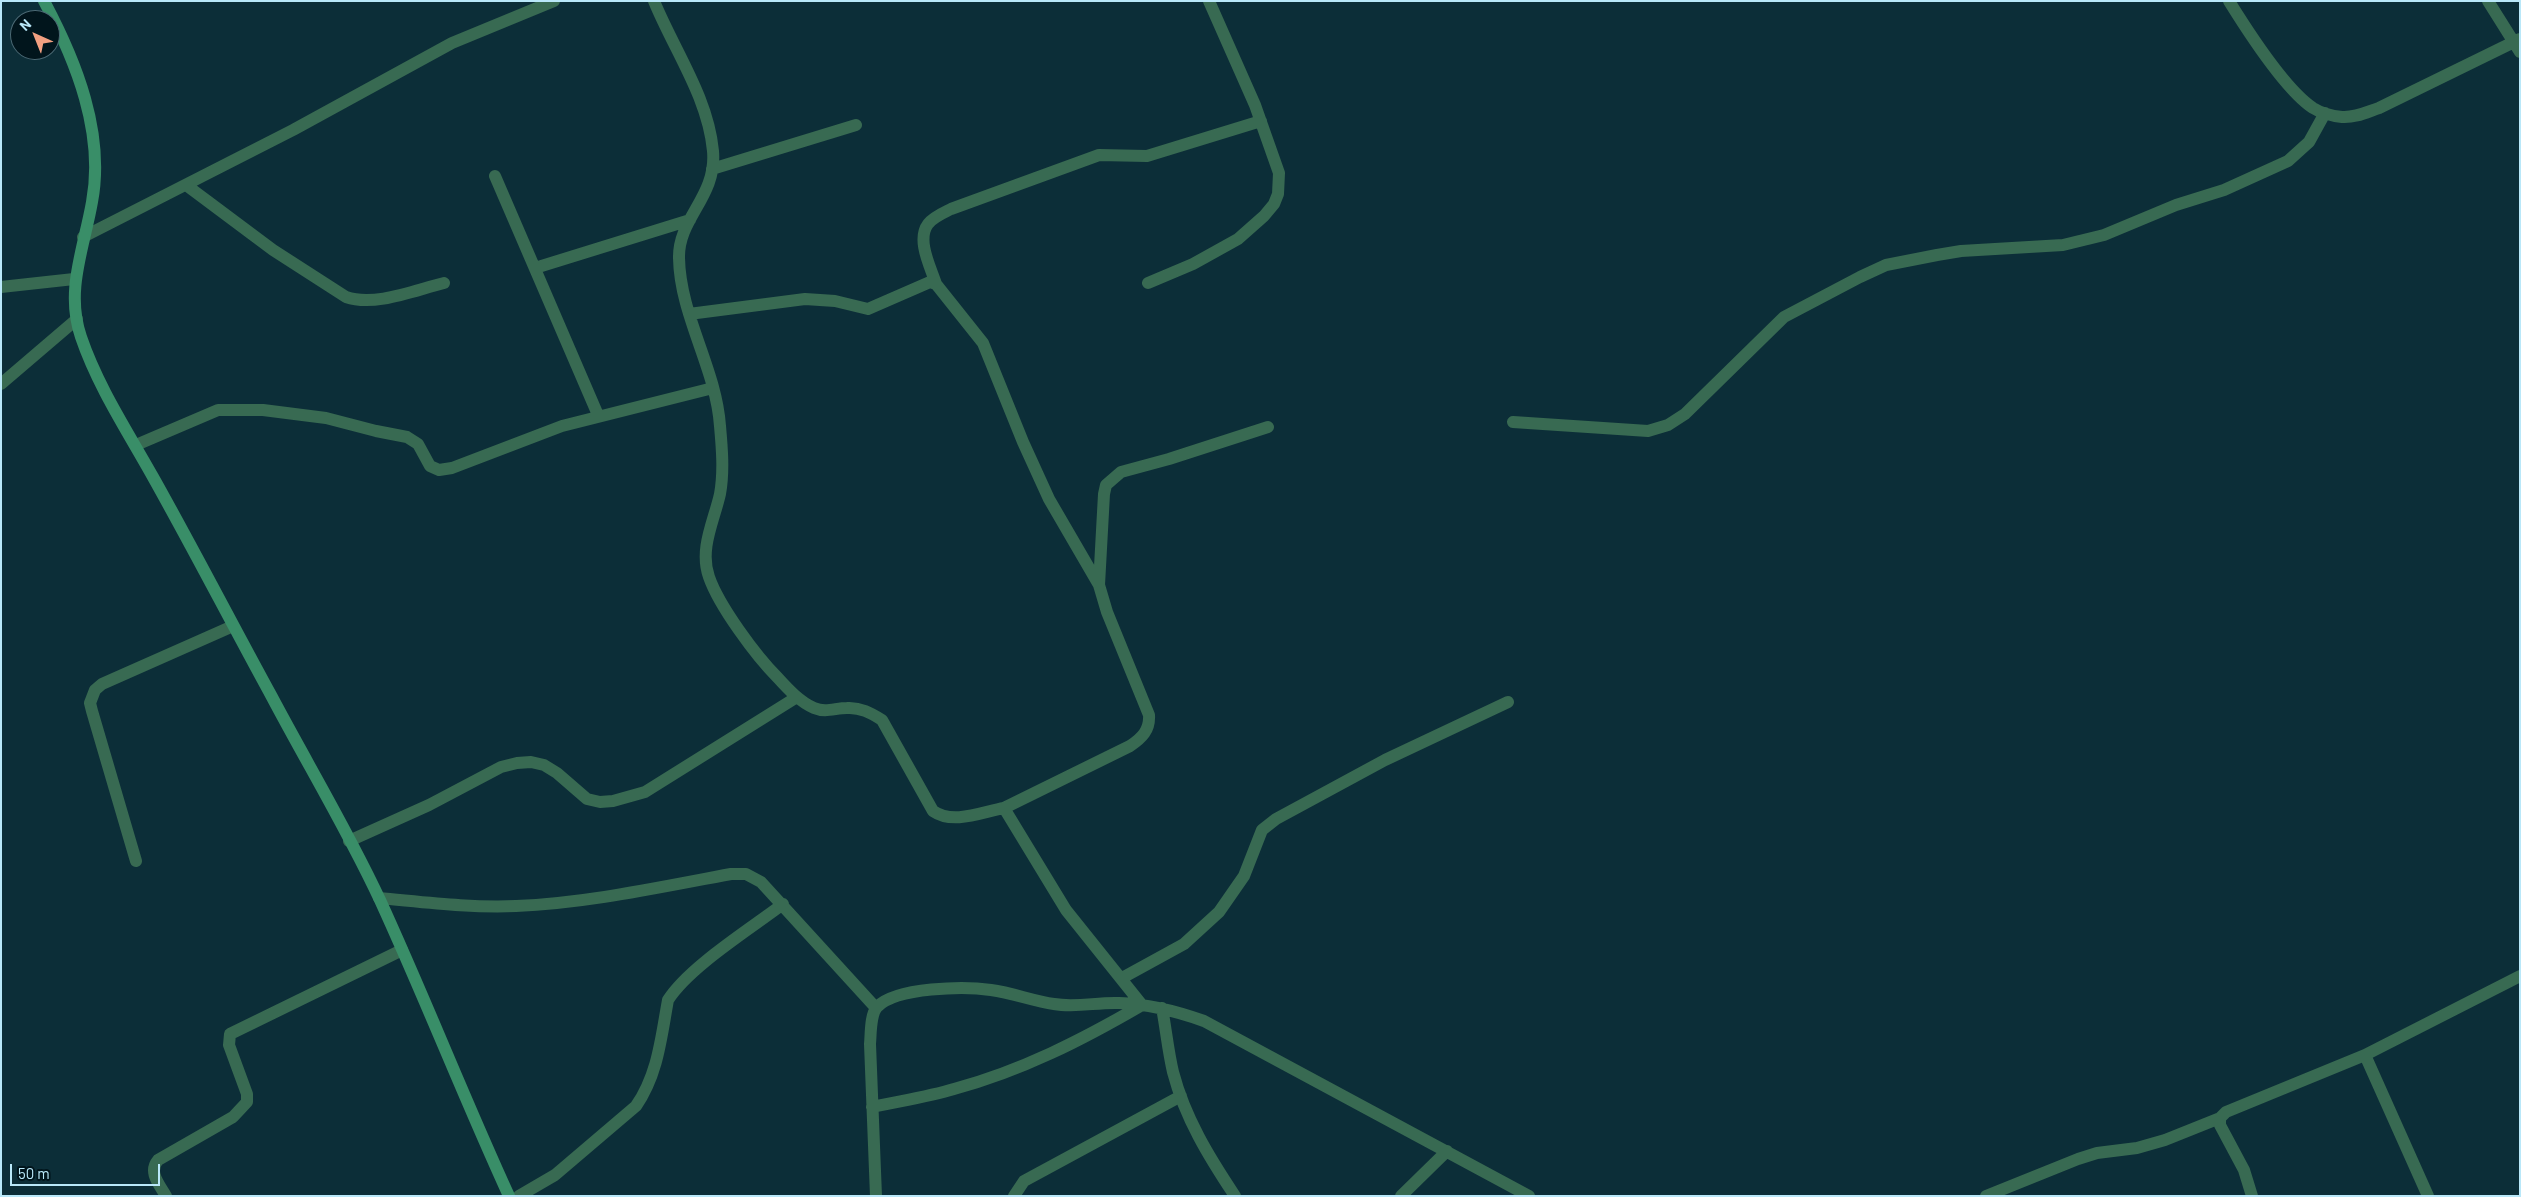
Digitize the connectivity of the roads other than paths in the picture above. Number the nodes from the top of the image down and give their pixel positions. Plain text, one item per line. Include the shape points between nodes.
1 (44, 1) edge
2 (554, 1) edge
3 (654, 1) edge
4 (1209, 1) edge
5 (2229, 1) edge
6 (2488, 1) edge
7 (2518, 44) edge
8 (2325, 113) junction
9 (1261, 122) junction
10 (856, 125) dead end
11 (712, 169) junction
12 (495, 176) dead end
13 (186, 185) junction
14 (690, 220) junction
15 (83, 237) junction
16 (535, 268) junction
17 (74, 279) junction
18 (1148, 282) dead end
19 (444, 283) dead end
20 (936, 284) junction
21 (1, 287) edge
22 (690, 314) junction
23 (77, 320) junction
24 (1, 384) edge
25 (713, 388) junction
26 (598, 415) junction
27 (1513, 422) dead end
28 (1268, 427) dead end
29 (136, 445) junction
30 (1099, 585) junction
31 (234, 626) junction
32 (797, 697) junction
33 (1508, 702) dead end
34 (1004, 808) junction
35 (348, 841) junction
36 (136, 861) dead end
37 (379, 898) junction
38 (783, 904) junction
39 (402, 950) junction
40 (2520, 976) edge
41 (1122, 978) junction
42 (1142, 1005) junction
43 (876, 1008) junction
44 (1162, 1008) junction
45 (2365, 1055) junction
46 (1181, 1096) junction
47 (872, 1107) junction
48 (2220, 1118) junction
49 (1447, 1151) junction
50 (166, 1196) edge
51 (509, 1196) edge
52 (519, 1196) edge
53 (876, 1196) edge
54 (1014, 1196) edge
55 (1234, 1196) edge
56 (1401, 1196) edge
57 (1529, 1196) edge
58 (1986, 1196) edge
59 (2252, 1196) edge
60 (2428, 1196) edge

1 - 15 street via 62,34 88,111 94,153 93,199
2 - 13 street via 452,43
3 - 11 street via 703,108 713,152
4 - 9 street
5 - 8 street via 2260,48 2297,93 2312,107
6 - 7 street
7 - 8 street via 2357,116
8 - 27 street via 2309,142 2288,161 2224,190 2176,205 2104,235 2063,245 1961,250 1886,265 1868,273 1784,317 1685,414 1668,425 1648,431
9 - 18 street via 1279,173 1274,204 1238,239 1221,250
9 - 20 street via 1147,156 1099,155 951,209 926,225 924,233 923,243
10 - 11 street
11 - 14 street via 707,191
12 - 16 street
13 - 15 street
13 - 19 street via 273,250 346,297 358,301
14 - 16 street
14 - 22 street via 681,239 678,257
15 - 17 street
16 - 26 street
17 - 21 street
17 - 23 street
20 - 22 street via 923,284 868,309 835,301 805,299
20 - 30 street via 983,343 1049,499
22 - 25 street
23 - 24 street
23 - 29 street via 95,372
25 - 26 street
25 - 32 street via 718,409 722,476 706,547 709,577 725,608 765,664
26 - 29 street via 440,470 430,466 418,444 407,437 326,418 263,410 218,410
28 - 30 street via 1121,472 1114,477 1106,485 1104,494
29 - 31 street
30 - 34 street via 1149,715 1146,731 1130,746
31 - 35 street
31 - 36 street via 115,677 95,690 90,702 92,711
32 - 34 street via 814,708 830,711 857,709 871,712 882,720 922,794 941,817
32 - 35 street via 645,792 600,802 588,799 544,765 517,763 501,767 429,805
33 - 41 street via 1385,760 1276,819 1262,830 1244,876 1218,912 1184,944
34 - 41 street via 1066,910
35 - 37 street
37 - 38 street via 516,906 608,896 746,874 761,882
37 - 39 street
38 - 43 street
38 - 52 street via 689,975 673,992 668,1000 657,1063 636,1106 570,1164
39 - 50 street via 230,1034 230,1045 247,1102 233,1117 158,1160 153,1166 153,1173
39 - 51 street
40 - 45 street
41 - 42 street
42 - 43 street via 1053,1004 989,989 959,988 914,992 892,998
42 - 44 street
42 - 47 street via 1066,1048 1011,1070 954,1090
43 - 47 street via 870,1044
44 - 46 street via 1170,1059
44 - 49 street via 1204,1022
45 - 48 street via 2234,1108
45 - 60 street
46 - 54 street via 1024,1182
46 - 55 street via 1201,1144
47 - 53 street
48 - 58 street via 2165,1140 2078,1158
48 - 59 street via 2223,1132 2244,1170
49 - 56 street
49 - 57 street

